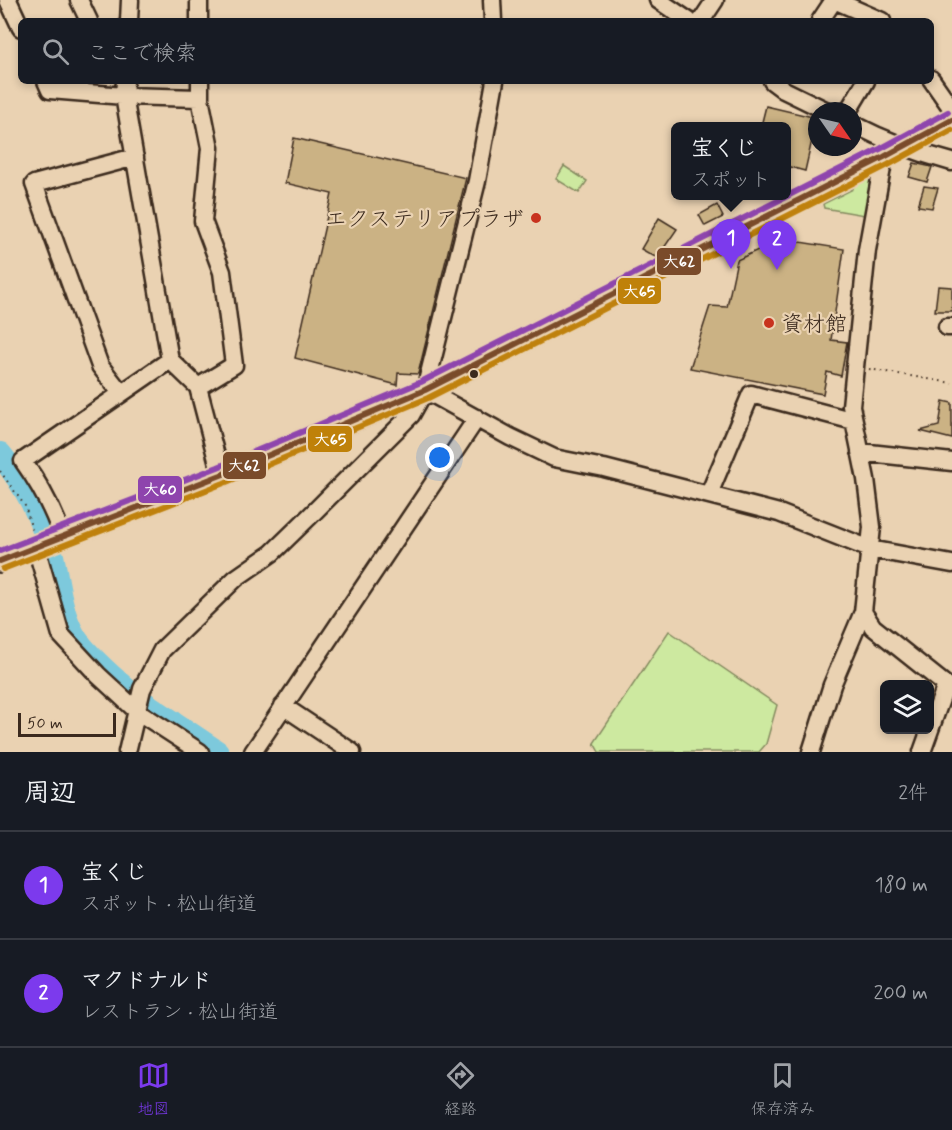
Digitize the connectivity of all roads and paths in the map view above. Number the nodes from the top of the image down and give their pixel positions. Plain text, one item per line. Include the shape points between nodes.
1 (8, 0) edge
2 (79, 0) edge
3 (130, 0) edge
4 (199, 0) edge
5 (492, 0) edge
6 (658, 0) edge
7 (715, 0) edge
8 (88, 18) edge
9 (129, 18) edge
10 (200, 18) edge
11 (493, 18) edge
12 (685, 18) edge
13 (703, 18) edge
14 (822, 18) edge
15 (875, 18) edge
16 (18, 22) edge
17 (934, 83) edge
18 (48, 84) edge
19 (494, 84) edge
20 (780, 84) edge
21 (864, 84) edge
22 (125, 88) edge
23 (200, 89) edge
24 (811, 102) edge
25 (853, 102) edge
26 (952, 109) edge
27 (952, 120) edge
28 (862, 128) edge
29 (903, 146) junction
30 (135, 157) junction
31 (884, 157) junction
32 (952, 162) edge
33 (170, 360) junction
34 (855, 367) junction
35 (952, 383) edge
36 (198, 387) junction
37 (425, 390) junction
38 (121, 393) junction
39 (477, 418) junction
40 (854, 421) junction
41 (860, 452) junction
42 (952, 462) edge
43 (0, 471) edge
44 (220, 475) junction
45 (709, 494) junction
46 (49, 542) junction
47 (870, 549) junction
48 (0, 561) edge
49 (952, 564) edge
50 (863, 612) junction
51 (949, 687) edge
52 (283, 706) junction
53 (137, 711) junction
54 (127, 752) edge
55 (200, 752) edge
56 (253, 752) edge
57 (352, 752) edge
58 (811, 752) edge
59 (922, 752) edge

1 - 16 street
2 - 8 street
3 - 9 street
4 - 10 street
5 - 11 street
6 - 12 street
7 - 13 street
14 - 15 street via 834,0
17 - 26 street
18 - 22 street via 51,90
19 - 37 street via 477,181
20 - 24 street
21 - 25 street
22 - 23 street
22 - 30 street
23 - 36 street via 210,148 203,221 222,272 234,365
27 - 29 main road
28 - 29 street
29 - 31 main road
29 - 32 street
30 - 33 street
30 - 38 street via 34,184 100,366
31 - 34 street via 867,250
31 - 37 main road
33 - 36 street
33 - 38 street
34 - 35 path
34 - 40 street via 851,406
36 - 44 street
37 - 39 street
37 - 44 main road
37 - 53 street via 411,415 309,518 272,553 236,578 162,650 142,689
38 - 46 street via 23,461 54,511
39 - 45 street via 554,458
39 - 52 street
40 - 41 street
40 - 45 street via 751,394
41 - 42 street
41 - 47 street via 872,527
43 - 46 path
44 - 46 main road
45 - 47 street via 779,513
46 - 48 main road
46 - 53 street via 61,635
47 - 49 street
47 - 50 street
50 - 51 street via 873,627
50 - 58 street via 832,686
51 - 59 street
52 - 56 street
52 - 57 street
53 - 54 street
53 - 55 street

